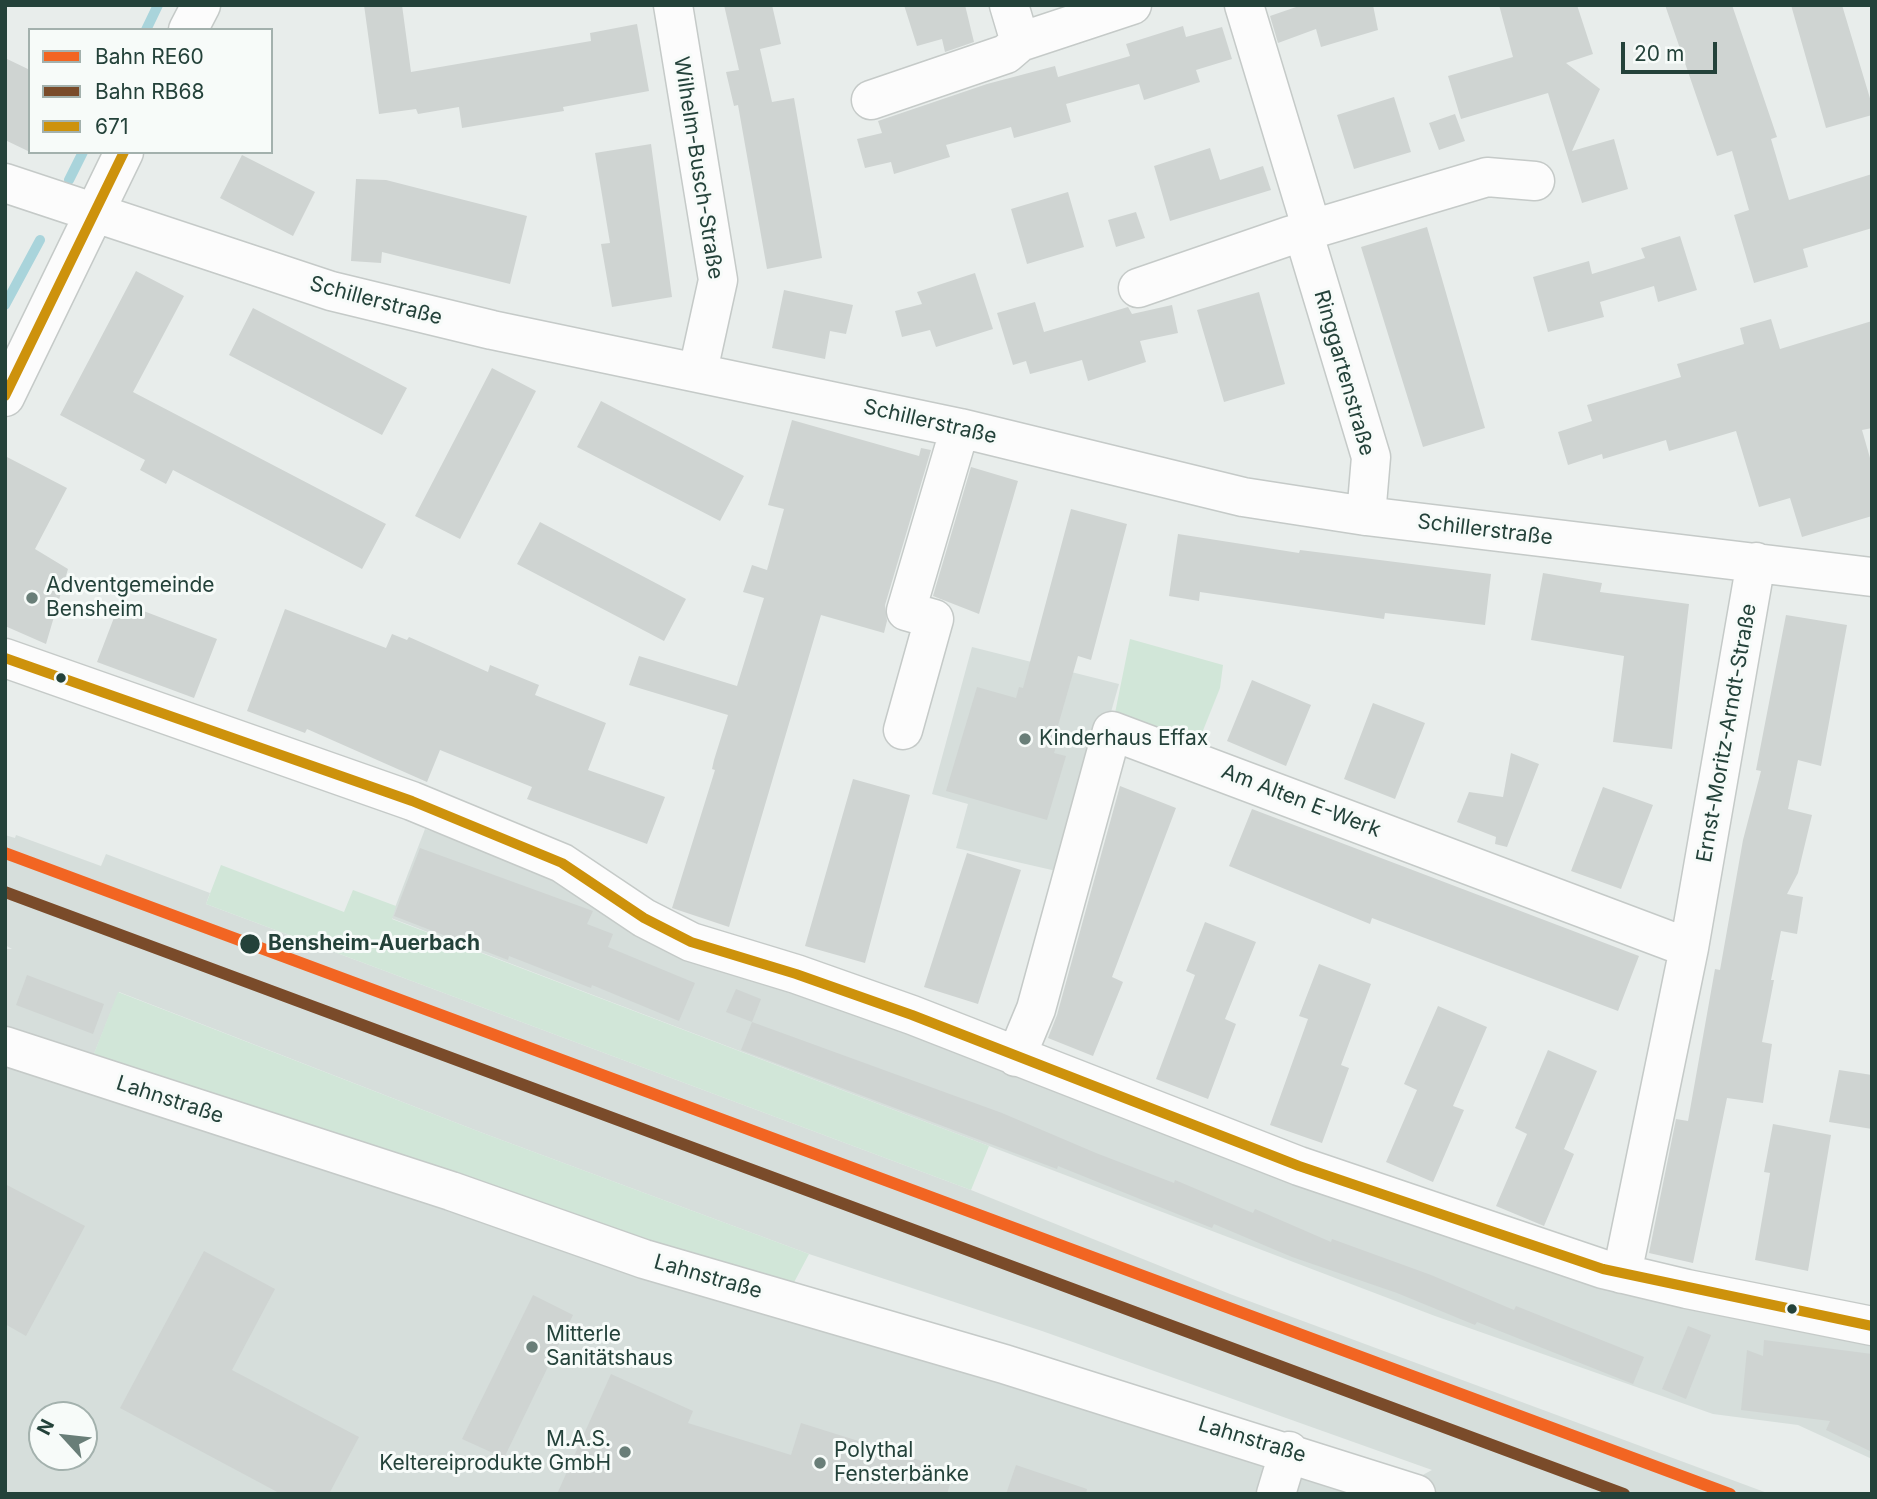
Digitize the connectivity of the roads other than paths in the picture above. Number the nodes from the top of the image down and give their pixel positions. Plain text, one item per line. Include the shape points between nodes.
1 (201, 5) edge
2 (673, 5) edge
3 (1009, 5) edge
4 (1132, 5) edge
5 (1244, 5) edge
6 (189, 28) edge
7 (1020, 42) junction
8 (871, 100) dead end
9 (123, 154) edge
10 (1535, 181) dead end
11 (5, 183) edge
12 (93, 210) junction
13 (1307, 231) junction
14 (1138, 288) dead end
15 (698, 371) junction
16 (5, 397) edge
17 (960, 428) junction
18 (1366, 516) junction
19 (1756, 562) junction
20 (1872, 577) edge
21 (5, 658) edge
22 (903, 730) dead end
23 (1689, 948) junction
24 (5, 1046) edge
25 (1016, 1057) junction
26 (1622, 1274) junction
27 (1872, 1326) edge
28 (1289, 1451) junction
29 (1276, 1494) edge
30 (1416, 1494) edge

1 - 6 street
2 - 15 street, Wilhelm-Busch-Straße via 718,280
3 - 7 street
4 - 7 street
5 - 13 street, Ringgartenstraße via 1307,214
7 - 8 street via 1006,54
9 - 12 street
10 - 13 street via 1487,177
11 - 12 street, Schillerstraße
12 - 15 street, Schillerstraße via 331,291 492,330
12 - 16 street
13 - 14 street
13 - 18 street, Ringgartenstraße via 1308,248 1371,457
15 - 17 street, Schillerstraße
17 - 18 street, Schillerstraße via 1243,497
17 - 22 street via 906,611 934,619
18 - 19 street, Schillerstraße
19 - 20 street, Schillerstraße
19 - 23 street, Ernst-Moritz-Arndt-Straße
21 - 25 street via 411,802 562,863 644,918 691,942 806,978
23 - 25 street, Am Alten E-Werk via 1112,731 1036,1009
23 - 26 street, Ernst-Moritz-Arndt-Straße
24 - 28 street, Lahnstraße via 644,1259
25 - 26 street via 1299,1166
26 - 27 street
28 - 29 street
28 - 30 street, Lahnstraße

